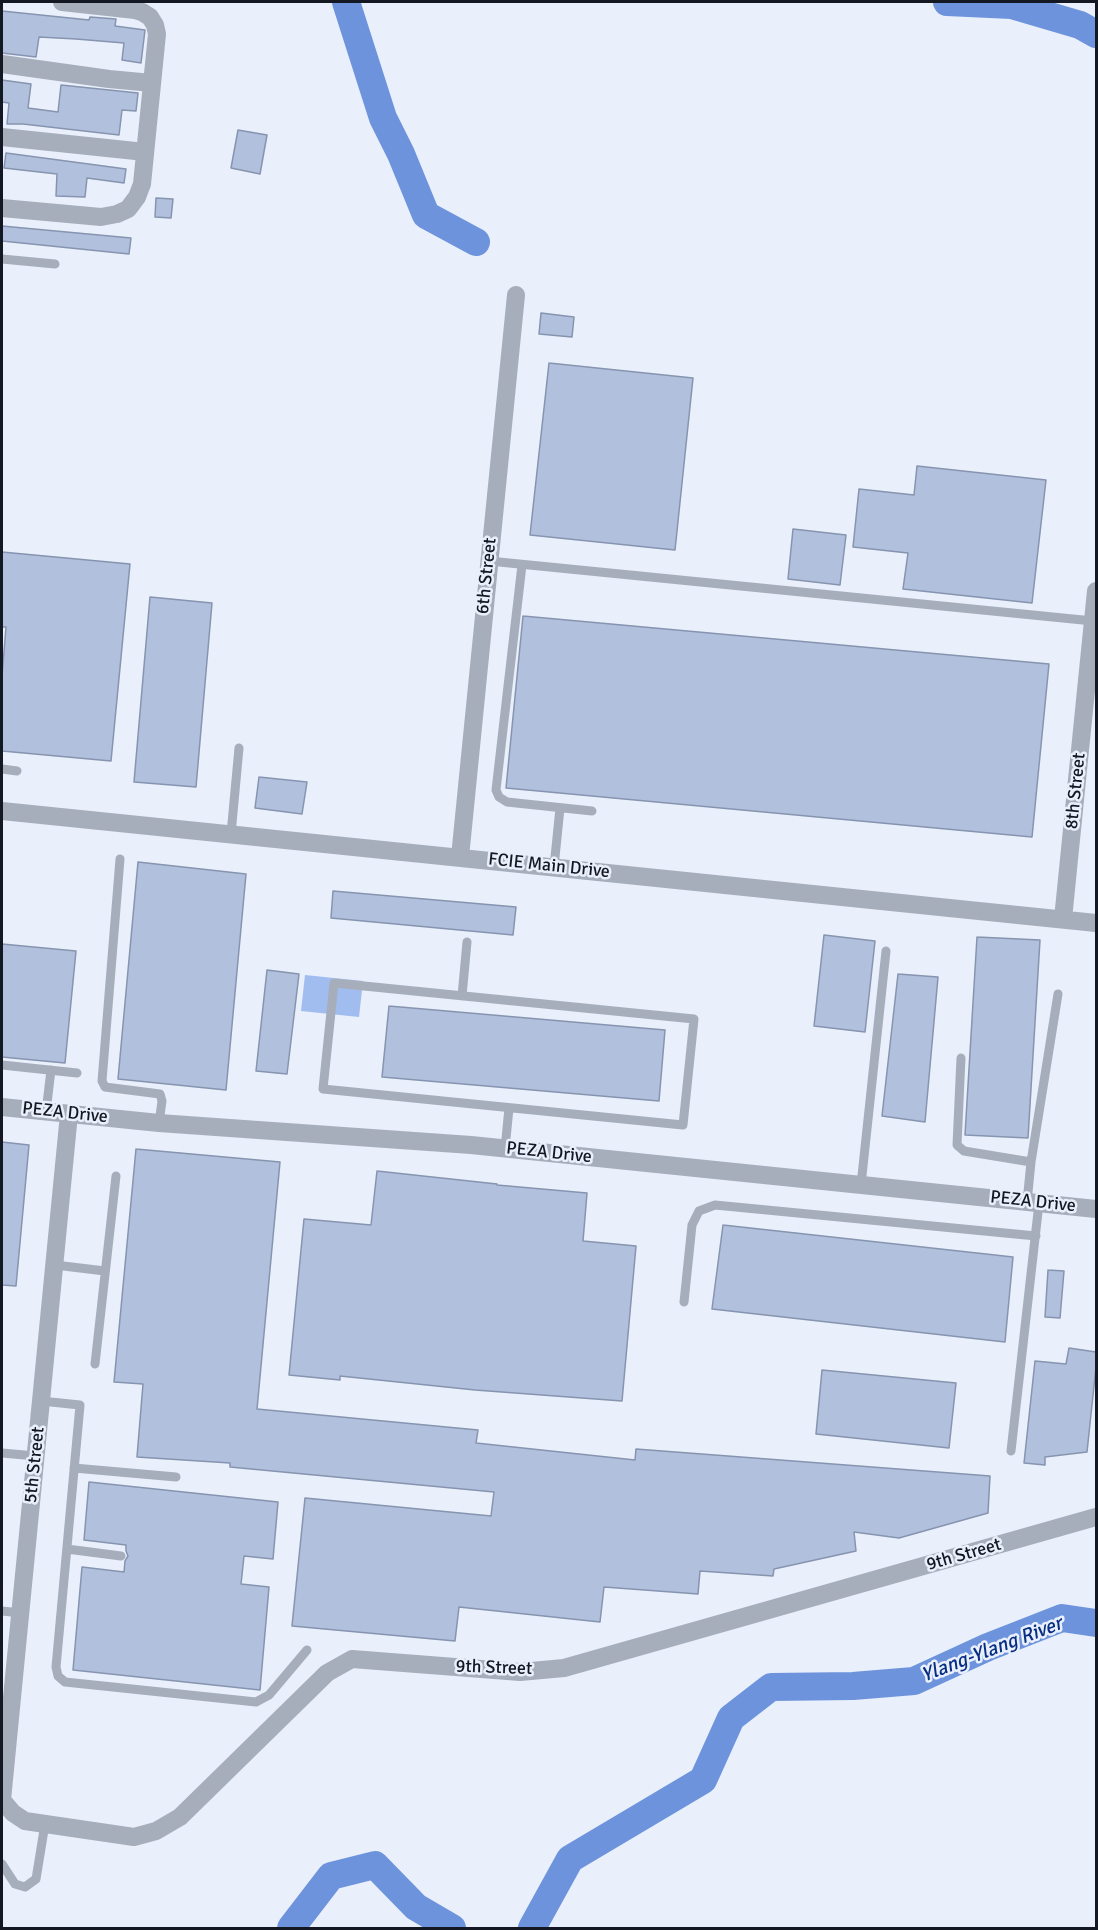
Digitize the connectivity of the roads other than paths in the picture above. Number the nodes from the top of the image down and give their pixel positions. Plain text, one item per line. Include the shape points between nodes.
1 (62, 2) edge
2 (92, 3) edge
3 (2, 64) edge
4 (152, 83) junction
5 (2, 137) edge
6 (145, 152) junction
7 (2, 208) edge
8 (2, 259) edge
9 (55, 264) dead end
10 (516, 295) dead end
11 (489, 561) junction
12 (522, 565) junction
13 (1096, 591) edge
14 (1093, 621) junction
15 (239, 748) dead end
16 (2, 769) edge
17 (17, 771) dead end
18 (560, 808) junction
19 (2, 811) edge
20 (592, 811) dead end
21 (231, 834) junction
22 (460, 857) junction
23 (120, 858) dead end
24 (554, 867) junction
25 (1063, 920) junction
26 (1096, 923) edge
27 (467, 942) dead end
28 (886, 951) dead end
29 (1058, 994) dead end
30 (462, 996) junction
31 (962, 1058) dead end
32 (2, 1065) edge
33 (51, 1070) junction
34 (77, 1073) dead end
35 (2, 1107) edge
36 (509, 1108) junction
37 (46, 1112) junction
38 (69, 1114) junction
39 (159, 1123) junction
40 (505, 1149) junction
41 (1031, 1162) junction
42 (116, 1176) dead end
43 (861, 1185) junction
44 (1033, 1202) junction
45 (1096, 1209) edge
46 (1036, 1236) junction
47 (55, 1265) junction
48 (105, 1271) junction
49 (684, 1302) dead end
50 (94, 1364) dead end
51 (41, 1401) junction
52 (1011, 1450) dead end
53 (2, 1453) edge
54 (36, 1456) junction
55 (74, 1468) junction
56 (176, 1477) dead end
57 (1096, 1517) edge
58 (67, 1549) junction
59 (121, 1556) dead end
60 (2, 1611) edge
61 (21, 1613) junction
62 (307, 1650) dead end
63 (7, 1703) edge
64 (13, 1813) joint
65 (45, 1824) junction
66 (2, 1864) edge

1 - 2 street
2 - 4 street via 135,10 150,17 157,34
3 - 4 street
4 - 6 street
5 - 6 street
6 - 7 street via 137,197 128,209 117,214 101,217
8 - 9 lane
10 - 11 street, 6th Street
11 - 12 lane
11 - 22 street, 6th Street
12 - 14 lane
12 - 18 lane via 496,790 507,802
13 - 14 street, 8th Street
14 - 25 street, 8th Street
15 - 21 lane
16 - 17 lane
18 - 20 lane
18 - 24 lane
19 - 21 street, FCIE Main Drive
21 - 22 street, FCIE Main Drive
22 - 24 street, FCIE Main Drive
23 - 39 lane via 102,1082 105,1087 160,1094
24 - 25 street, FCIE Main Drive
25 - 26 street, FCIE Main Drive
27 - 30 lane
28 - 43 lane
29 - 41 lane
30 - 36 lane via 334,983 323,1089
30 - 36 lane via 694,1019 683,1125
31 - 41 lane via 957,1145 964,1151
32 - 33 lane
33 - 34 lane
33 - 37 lane
35 - 37 street, PEZA Drive
36 - 40 lane
37 - 38 street, PEZA Drive
38 - 39 street, PEZA Drive
38 - 47 street, 5th Street
39 - 40 street, PEZA Drive
40 - 43 street, PEZA Drive
41 - 44 lane
42 - 48 lane
43 - 44 street, PEZA Drive
44 - 45 street, PEZA Drive
44 - 46 lane
46 - 49 lane via 715,1205 699,1211 692,1225
46 - 52 lane
47 - 48 lane
47 - 51 street, 5th Street
48 - 50 lane
51 - 54 street, 5th Street
51 - 55 lane via 80,1405
53 - 54 lane
54 - 61 street, 5th Street
55 - 56 lane
55 - 58 lane
57 - 65 street, 9th Street via 564,1668 520,1672 352,1659 327,1673 180,1817 156,1831 134,1837
58 - 59 lane
58 - 62 lane via 56,1667 64,1682 256,1702 269,1695
60 - 61 lane
61 - 63 street, 5th Street
63 - 64 street, 5th Street via 2,1800
64 - 65 street, 9th Street via 25,1821
65 - 66 lane via 36,1880 25,1887 15,1884

